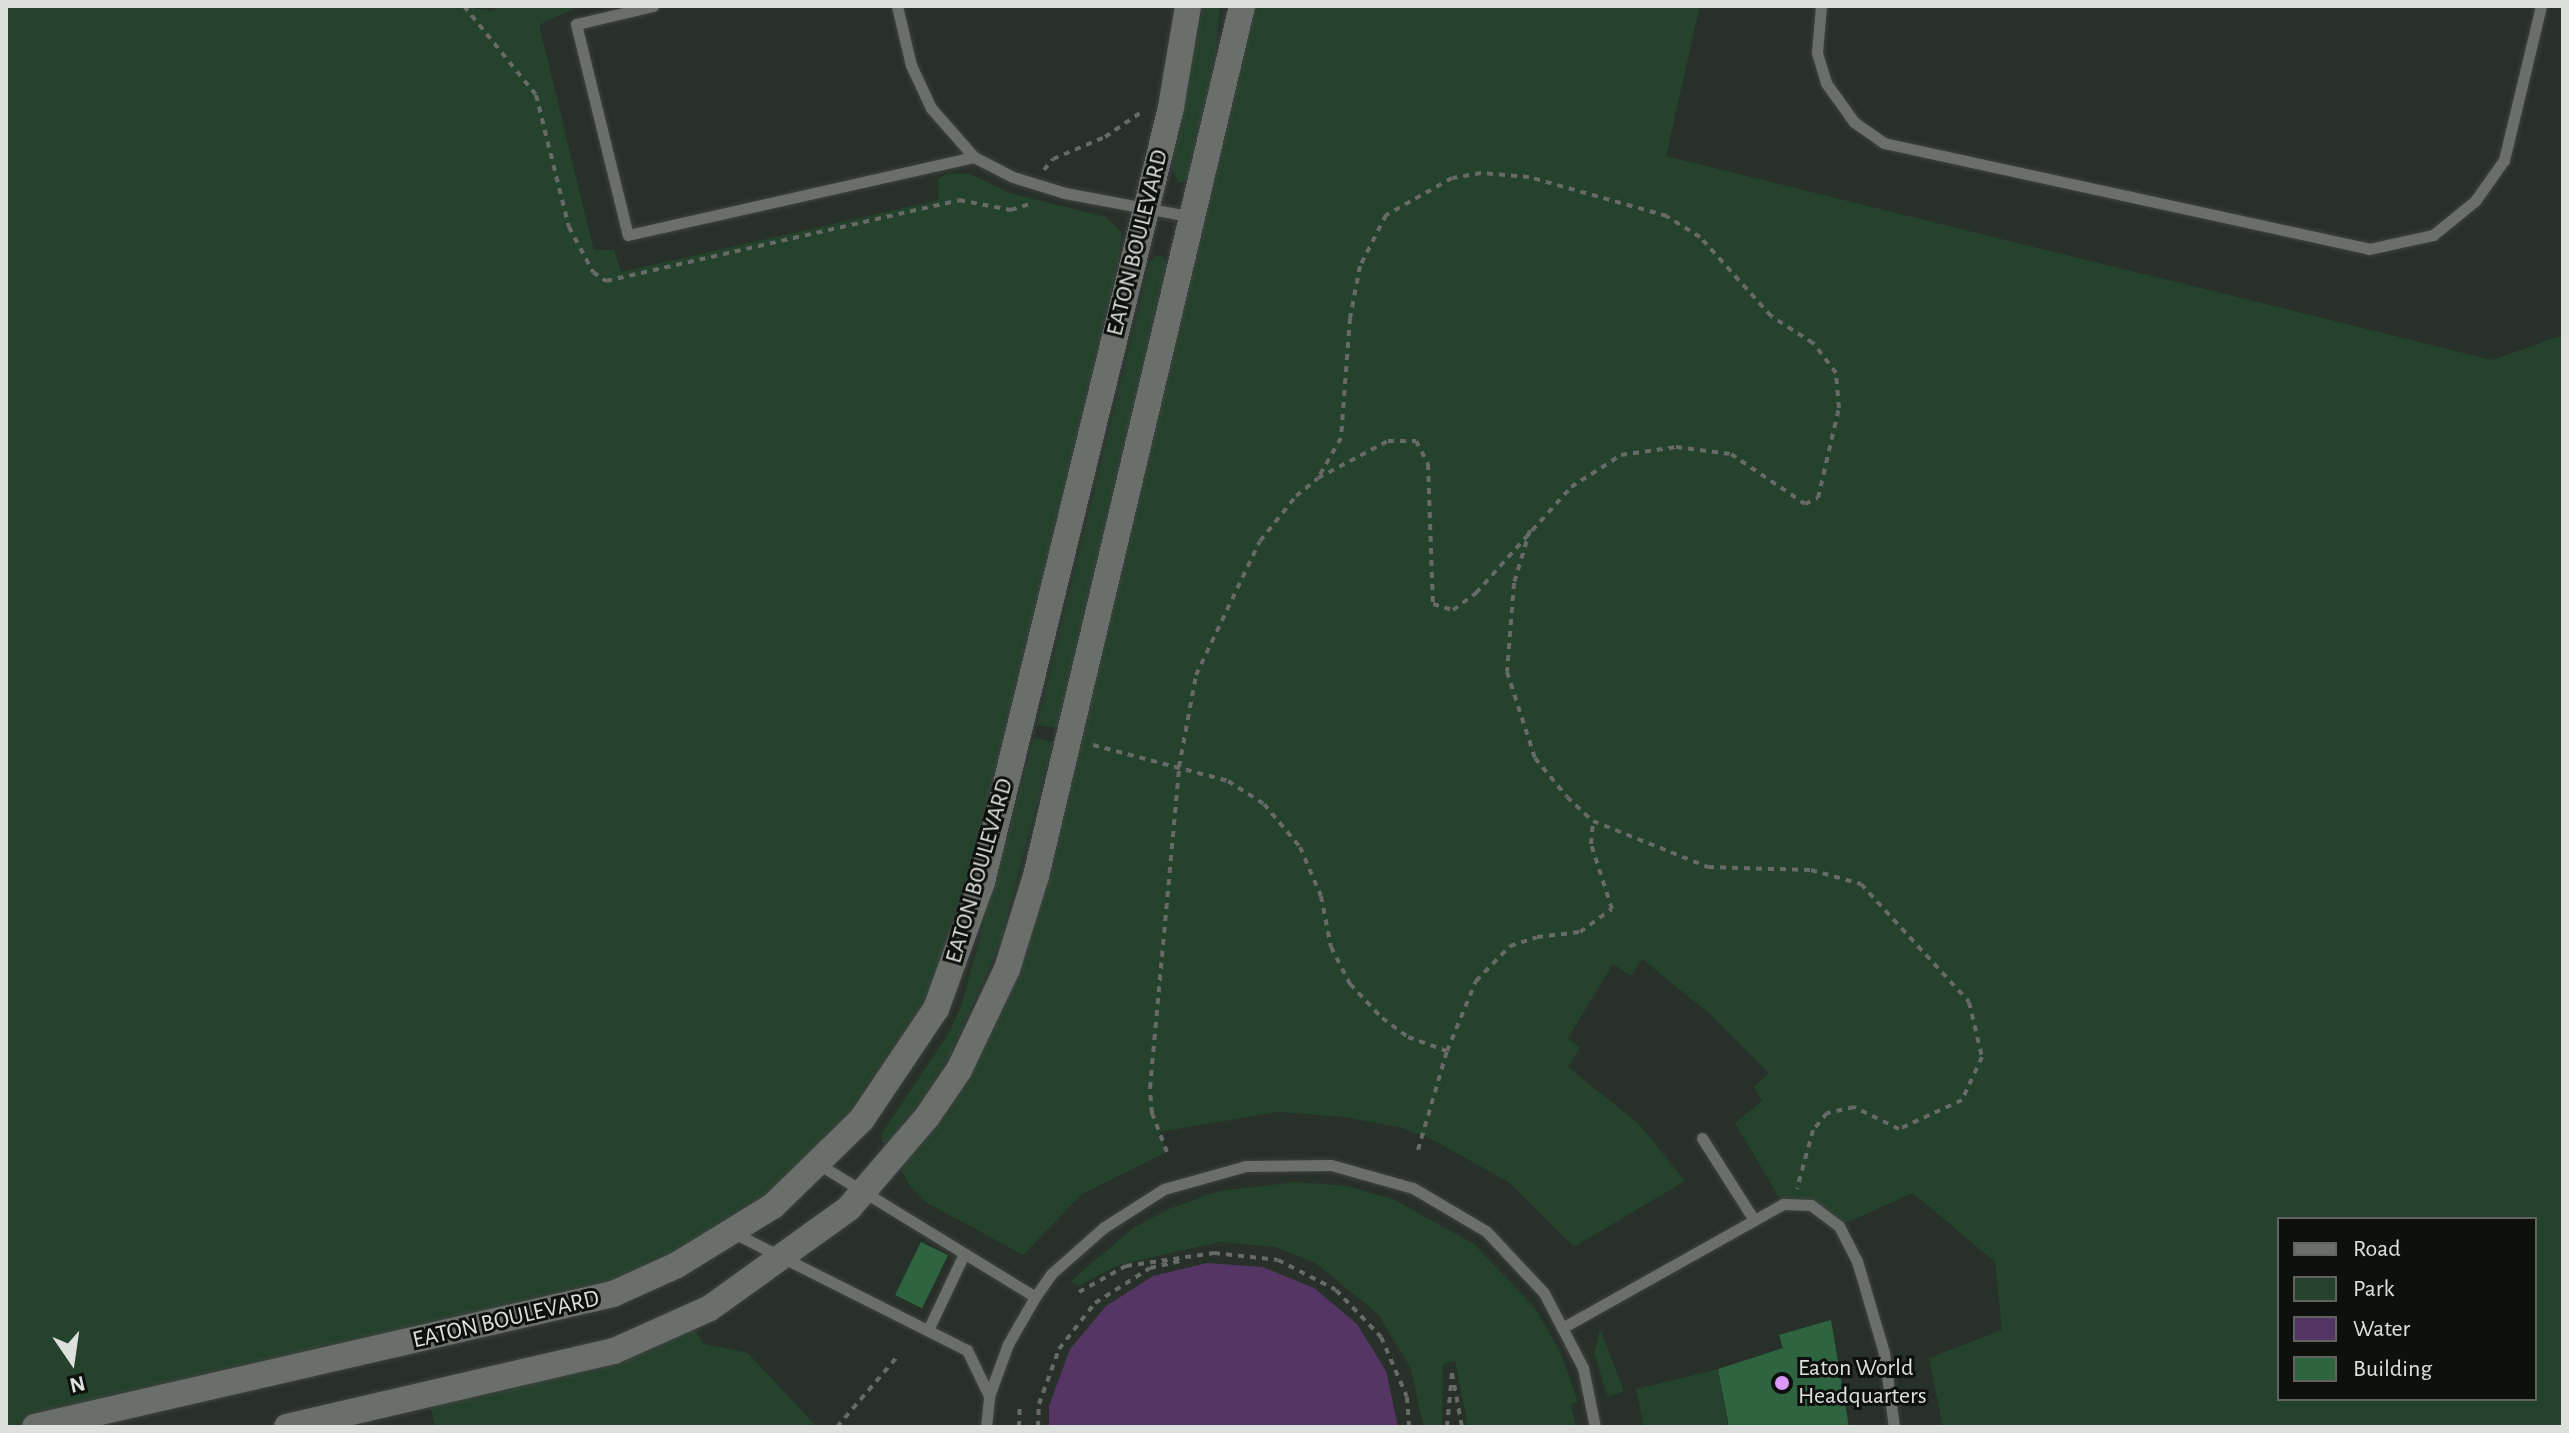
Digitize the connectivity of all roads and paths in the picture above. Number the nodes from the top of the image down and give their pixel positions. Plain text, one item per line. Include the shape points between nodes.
1 (464, 6) edge
2 (480, 6) edge
3 (488, 6) edge
4 (653, 6) edge
5 (897, 6) edge
6 (1188, 6) edge
7 (1242, 6) edge
8 (1821, 6) edge
9 (2541, 6) edge
10 (1140, 113) dead end
11 (974, 157) junction
12 (1044, 170) dead end
13 (1033, 203) dead end
14 (1145, 211) junction
15 (1196, 218) junction
16 (1318, 478) junction
17 (1531, 528) junction
18 (1093, 745) dead end
19 (1179, 767) junction
20 (1593, 821) junction
21 (1447, 1051) junction
22 (1702, 1138) dead end
23 (1418, 1150) dead end
24 (1167, 1152) dead end
25 (820, 1165) junction
26 (861, 1194) junction
27 (1793, 1204) junction
28 (1754, 1220) junction
29 (733, 1232) junction
30 (1214, 1253) junction
31 (963, 1256) junction
32 (787, 1257) junction
33 (1079, 1292) dead end
34 (1035, 1297) junction
35 (1562, 1328) junction
36 (928, 1330) junction
37 (897, 1357) dead end
38 (989, 1396) junction
39 (1020, 1404) dead end
40 (35, 1427) edge
41 (287, 1427) edge
42 (837, 1427) edge
43 (986, 1427) edge
44 (1019, 1427) edge
45 (1038, 1427) edge
46 (1409, 1427) edge
47 (1447, 1427) edge
48 (1462, 1427) edge
49 (1595, 1427) edge
50 (1894, 1427) edge

1 - 13 path via 536,95 569,227 593,272 606,281 959,200 1011,210
2 - 3 path
4 - 11 lane via 576,24 628,235
5 - 11 lane via 911,65 931,108
6 - 14 street, EATON BOULEVARD
7 - 15 street, EATON BOULEVARD
8 - 9 lane via 1817,53 1826,83 1854,122 1884,143 2369,249 2433,235 2475,201 2504,160
10 - 12 path via 1105,137 1053,159
11 - 14 lane via 1013,177
14 - 15 lane
14 - 25 street, EATON BOULEVARD via 963,942 936,1009 900,1068
15 - 26 street, EATON BOULEVARD via 1023,922 959,1070
16 - 17 path via 1388,441 1416,441 1428,464 1433,604 1453,610 1476,593
16 - 17 path via 1341,438 1350,318 1360,266 1386,215 1452,178 1481,173 1529,177 1667,216 1700,237 1771,316 1813,343 1836,373 1839,408 1818,498 1805,504 1731,454 1676,447 1621,455 1571,487
16 - 19 path via 1260,541 1196,675
17 - 20 path via 1514,583 1507,672 1535,758
18 - 19 path
19 - 21 path via 1228,781 1264,804 1300,847 1321,896 1331,947 1350,984 1408,1037
19 - 24 path via 1150,1088 1152,1113
20 - 21 path via 1591,844 1612,909 1580,932 1510,946 1476,981
20 - 27 path via 1708,867 1811,870 1861,884 1969,1002 1982,1057 1962,1100 1899,1129 1854,1107 1827,1113 1813,1130
21 - 23 path
22 - 28 lane
25 - 26 lane
25 - 29 street, EATON BOULEVARD
26 - 31 lane
26 - 32 street, EATON BOULEVARD
27 - 28 lane
27 - 50 lane via 1811,1205 1839,1226 1857,1261 1884,1353
28 - 35 lane
29 - 32 lane
29 - 40 street, EATON BOULEVARD via 613,1294 562,1310
30 - 33 path via 1126,1266
30 - 45 path via 1150,1268 1095,1303 1059,1349 1039,1404
30 - 46 path via 1278,1260 1336,1290 1381,1337 1407,1397
31 - 34 lane
31 - 36 lane
32 - 36 lane
32 - 41 street, EATON BOULEVARD via 710,1308 614,1351
34 - 35 lane via 1051,1274 1103,1228 1164,1189 1246,1166 1331,1165 1413,1188 1486,1231 1544,1293
34 - 38 lane via 1008,1344
35 - 49 lane via 1583,1368
36 - 38 lane via 967,1350
37 - 42 path
38 - 43 lane
39 - 44 path
47 - 48 path via 1452,1373

